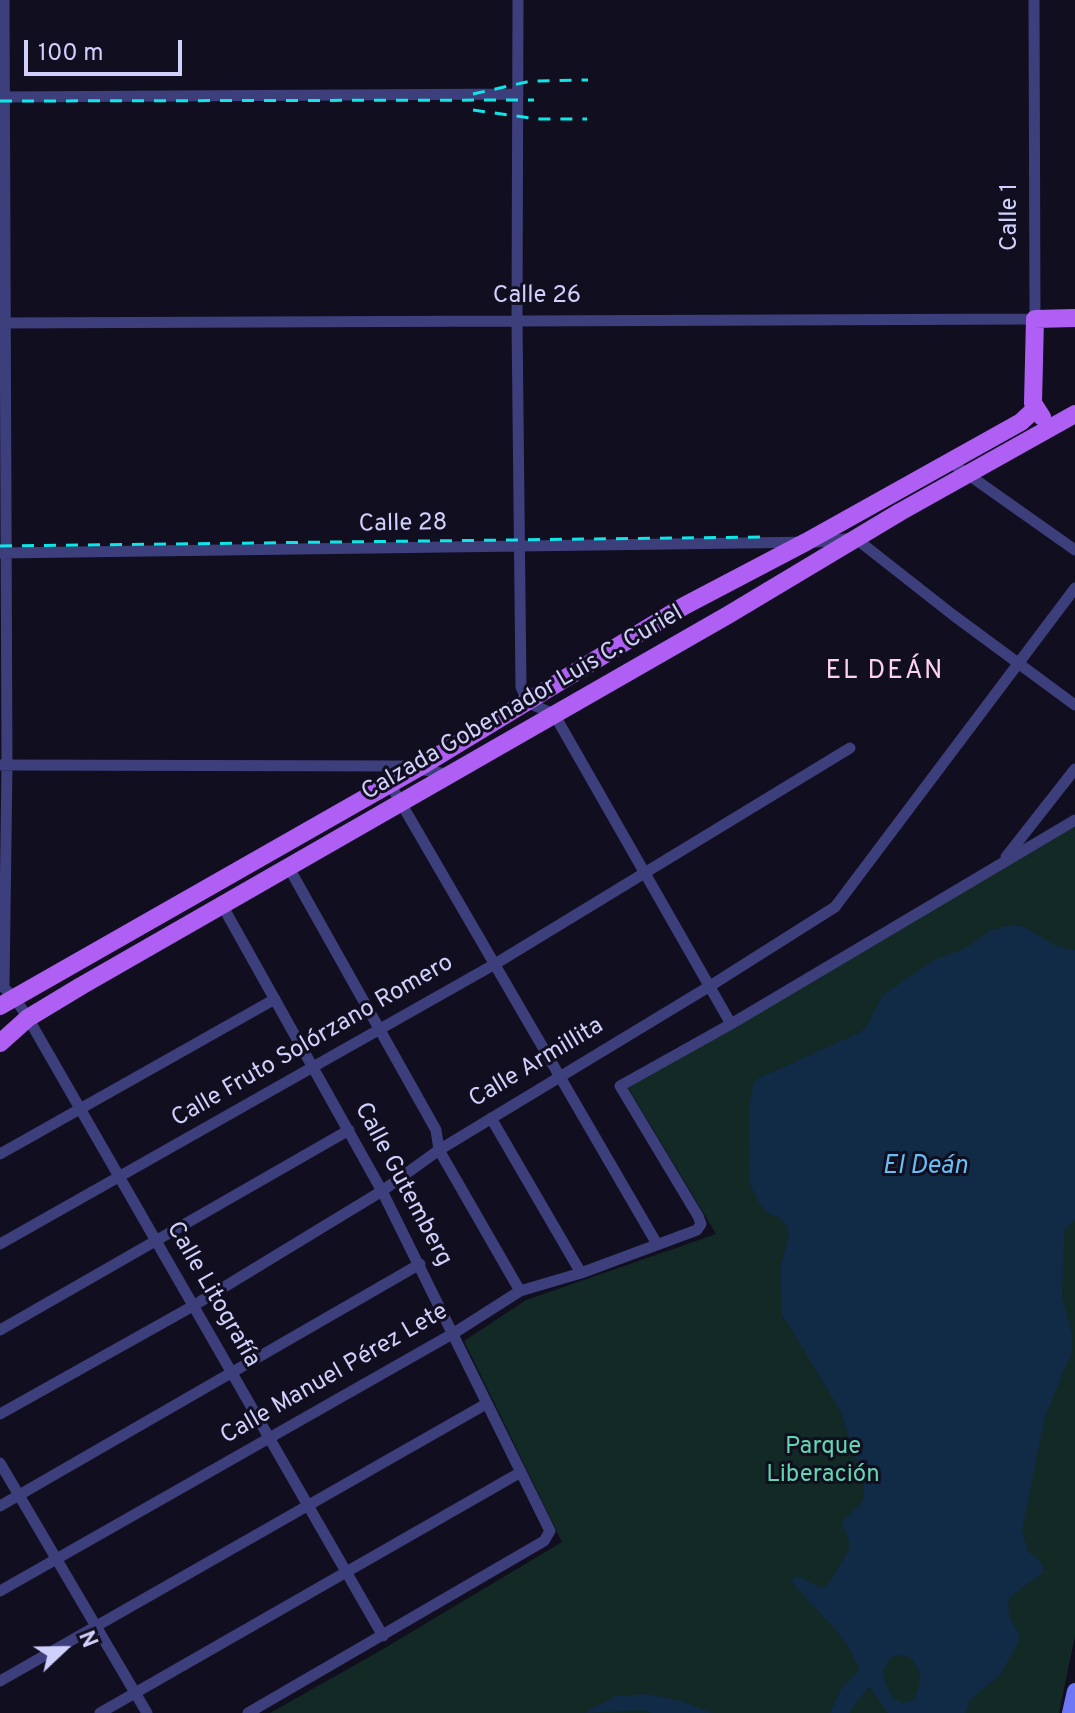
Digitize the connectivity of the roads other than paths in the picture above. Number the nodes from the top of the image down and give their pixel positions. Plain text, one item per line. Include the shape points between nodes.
1 (4, 0) edge
2 (518, 0) edge
3 (1034, 0) edge
4 (518, 94) junction
5 (2, 97) edge
6 (1075, 318) edge
7 (1035, 319) junction
8 (517, 321) junction
9 (2, 323) edge
10 (1035, 409) junction
11 (1075, 414) edge
12 (1053, 426) junction
13 (949, 461) junction
14 (967, 474) junction
15 (855, 538) junction
16 (806, 542) junction
17 (519, 546) junction
18 (1075, 550) edge
19 (3, 553) edge
20 (1075, 588) edge
21 (1018, 663) junction
22 (528, 699) junction
23 (1075, 705) edge
24 (554, 714) junction
25 (850, 748) dead end
26 (3, 765) edge
27 (418, 768) junction
28 (1075, 769) edge
29 (450, 775) junction
30 (390, 784) junction
31 (400, 802) junction
32 (1075, 820) edge
33 (1001, 864) junction
34 (289, 868) junction
35 (645, 873) junction
36 (222, 905) junction
37 (495, 964) junction
38 (710, 986) junction
39 (5, 994) edge
40 (275, 999) junction
41 (28, 1018) junction
42 (731, 1024) junction
43 (379, 1029) junction
44 (0, 1043) edge
45 (313, 1067) junction
46 (559, 1075) junction
47 (80, 1109) junction
48 (491, 1118) junction
49 (349, 1130) junction
50 (439, 1150) junction
51 (0, 1154) edge
52 (119, 1177) junction
53 (382, 1191) junction
54 (156, 1241) junction
55 (0, 1244) edge
56 (657, 1244) junction
57 (420, 1264) junction
58 (581, 1273) junction
59 (520, 1291) junction
60 (193, 1306) junction
61 (0, 1330) edge
62 (454, 1333) junction
63 (232, 1373) junction
64 (486, 1404) junction
65 (0, 1414) edge
66 (269, 1438) junction
67 (0, 1463) edge
68 (521, 1472) junction
69 (21, 1495) junction
70 (0, 1506) edge
71 (308, 1506) junction
72 (58, 1559) junction
73 (346, 1572) junction
74 (0, 1591) edge
75 (97, 1627) junction
76 (383, 1636) junction
77 (0, 1681) edge
78 (1075, 1691) edge
79 (135, 1693) junction
80 (100, 1713) edge
81 (147, 1713) edge
82 (248, 1713) edge
83 (1070, 1713) edge

1 - 5 street
2 - 4 street
3 - 7 street, Calle 1
4 - 5 street
4 - 8 street
5 - 9 street
6 - 7 main road, Calle 26
7 - 8 street, Calle 26
7 - 10 main road, Calle 1
8 - 9 street, Calle 26
8 - 17 street
9 - 19 street
10 - 12 main road
10 - 13 main road, Calzada Gobernador Luis C. Curiel
11 - 12 main road, Calzada Gobernador Luis C. Curiel
12 - 14 main road, Calzada Gobernador Luis C. Curiel
13 - 14 street
13 - 16 main road, Calzada Gobernador Luis C. Curiel
14 - 15 main road, Calzada Gobernador Luis C. Curiel
14 - 18 street
15 - 16 street, Calle 28
15 - 21 street
15 - 24 main road, Calzada Gobernador Luis C. Curiel
16 - 17 street, Calle 28
16 - 22 main road, Calzada Gobernador Luis C. Curiel via 684,606
17 - 19 street, Calle 28
17 - 22 street via 521,687
19 - 26 street
20 - 21 street, Calle Armillita
21 - 23 street
21 - 38 street, Calle Armillita via 835,907
22 - 24 street
22 - 27 main road, Calzada Gobernador Luis C. Curiel
24 - 29 main road, Calzada Gobernador Luis C. Curiel
24 - 35 street
25 - 35 street, Calle Fruto Solórzano Romero
26 - 27 street
26 - 39 street
27 - 29 street
27 - 30 main road, Calzada Gobernador Luis C. Curiel
28 - 33 street
29 - 31 main road, Calzada Gobernador Luis C. Curiel
30 - 31 street
30 - 39 main road, Calzada Gobernador Luis C. Curiel
31 - 34 main road, Calzada Gobernador Luis C. Curiel
31 - 37 street
32 - 33 street
33 - 42 street
34 - 36 main road, Calzada Gobernador Luis C. Curiel
34 - 43 street
35 - 37 street, Calle Fruto Solórzano Romero
35 - 38 street
36 - 40 street, Calle Gutemberg
36 - 41 main road, Calzada Gobernador Luis C. Curiel
37 - 43 street, Calle Fruto Solórzano Romero
37 - 46 street
38 - 42 street
38 - 46 street, Calle Armillita
39 - 41 street, Calle Litografía
40 - 45 street, Calle Gutemberg
40 - 47 street
41 - 44 main road, Calzada Gobernador Luis C. Curiel
41 - 47 street, Calle Litografía
42 - 56 street, Calle Manuel Pérez Lete via 620,1086 701,1224
43 - 45 street, Calle Fruto Solórzano Romero
43 - 50 street via 436,1130
45 - 49 street, Calle Gutemberg
45 - 52 street, Calle Fruto Solórzano Romero
46 - 48 street, Calle Armillita
46 - 56 street
47 - 51 street
47 - 52 street, Calle Litografía
48 - 50 street, Calle Armillita
48 - 58 street
49 - 53 street, Calle Gutemberg
49 - 54 street
50 - 53 street, Calle Armillita
50 - 59 street
52 - 54 street, Calle Litografía
52 - 55 street, Calle Fruto Solórzano Romero
53 - 57 street, Calle Gutemberg
53 - 60 street, Calle Armillita
54 - 60 street, Calle Litografía
54 - 61 street
56 - 58 street, Calle Manuel Pérez Lete
57 - 62 street, Calle Gutemberg
57 - 63 street
58 - 59 street, Calle Manuel Pérez Lete
59 - 62 street, Calle Manuel Pérez Lete
60 - 63 street, Calle Litografía
60 - 65 street, Calle Armillita
62 - 64 street, Calle Gutemberg
62 - 66 street, Calle Manuel Pérez Lete
63 - 66 street, Calle Litografía
63 - 69 street
64 - 68 street, Calle Gutemberg
64 - 71 street
66 - 71 street, Calle Litografía
66 - 72 street, Calle Manuel Pérez Lete
67 - 69 street
68 - 73 street
68 - 76 street, Calle Gutemberg via 548,1527 544,1541
69 - 70 street
69 - 72 street
71 - 73 street, Calle Litografía
71 - 75 street
72 - 74 street, Calle Manuel Pérez Lete
72 - 75 street
73 - 76 street, Calle Litografía
73 - 79 street
75 - 77 street
75 - 79 street
76 - 82 street
78 - 83 main road
79 - 80 street
79 - 81 street

